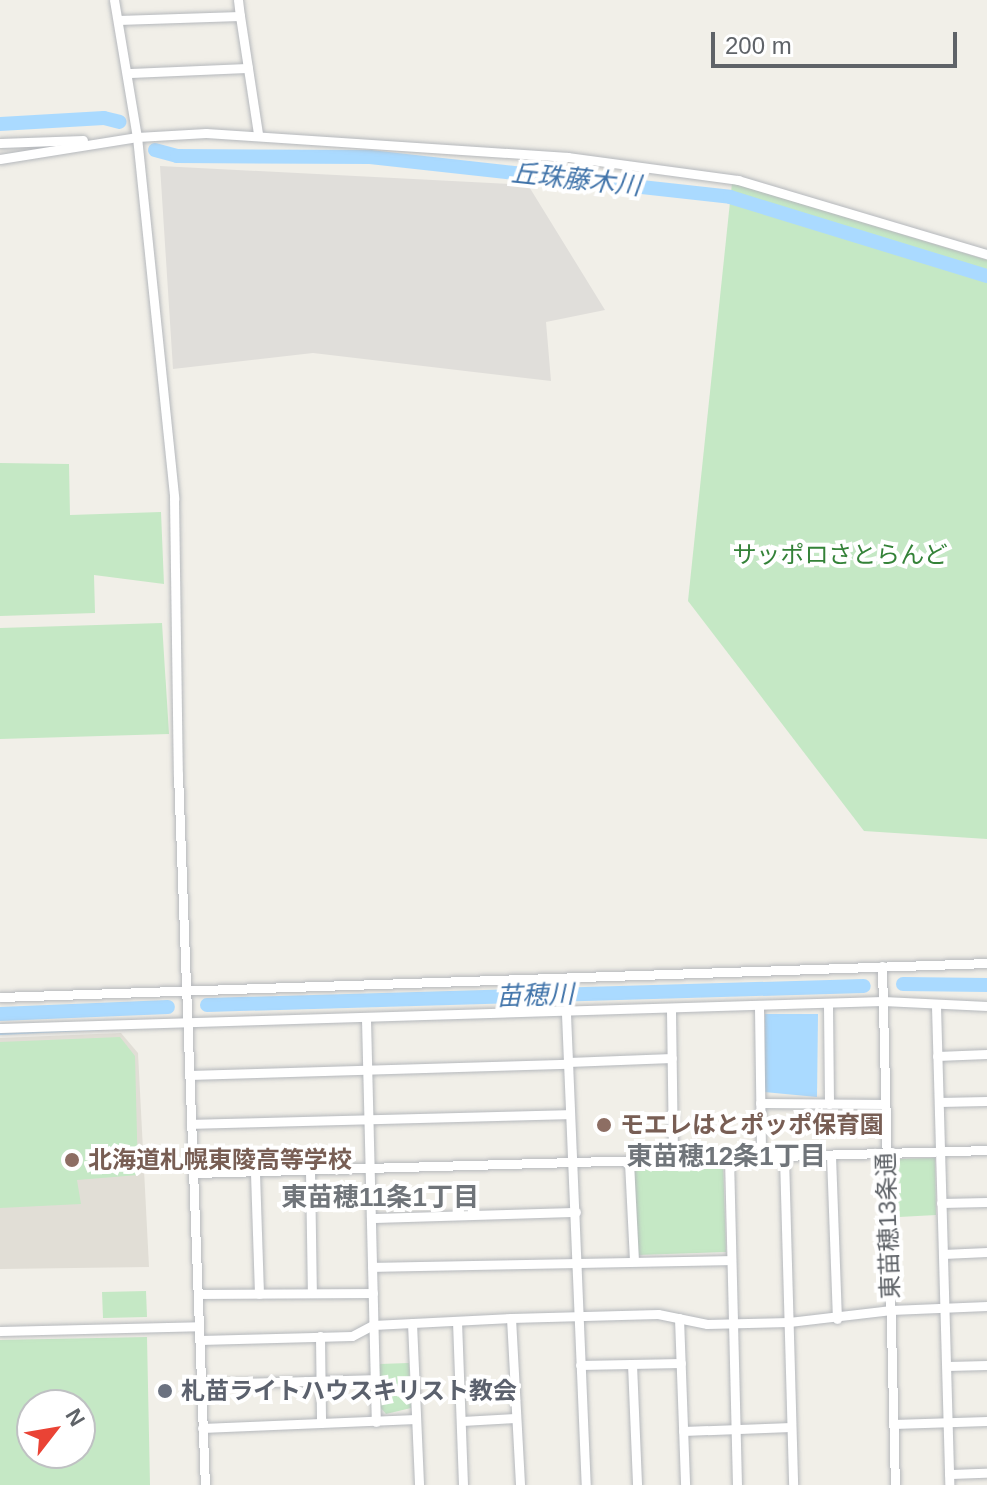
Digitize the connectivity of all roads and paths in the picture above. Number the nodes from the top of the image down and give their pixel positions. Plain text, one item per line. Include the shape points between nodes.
1 (114, 0) edge
2 (238, 0) edge
3 (240, 16) junction
4 (118, 20) junction
5 (248, 68) junction
6 (129, 73) junction
7 (258, 134) junction
8 (137, 137) junction
9 (110, 140) junction
10 (0, 143) edge
11 (0, 159) edge
12 (987, 254) edge
13 (987, 963) edge
14 (882, 966) junction
15 (186, 991) junction
16 (0, 997) edge
17 (883, 1001) junction
18 (828, 1006) junction
19 (936, 1006) junction
20 (987, 1006) edge
21 (759, 1008) junction
22 (671, 1011) junction
23 (566, 1014) junction
24 (366, 1019) junction
25 (187, 1022) junction
26 (0, 1028) edge
27 (987, 1054) edge
28 (937, 1056) junction
29 (672, 1058) junction
30 (568, 1063) junction
31 (368, 1070) junction
32 (189, 1075) junction
33 (987, 1101) edge
34 (939, 1102) junction
35 (760, 1103) junction
36 (829, 1104) junction
37 (885, 1104) junction
38 (570, 1114) junction
39 (369, 1120) junction
40 (191, 1124) junction
41 (987, 1150) edge
42 (939, 1151) junction
43 (886, 1154) junction
44 (831, 1156) junction
45 (784, 1157) junction
46 (729, 1158) junction
47 (761, 1158) junction
48 (673, 1159) junction
49 (629, 1162) junction
50 (574, 1163) junction
51 (369, 1169) junction
52 (310, 1171) junction
53 (194, 1173) junction
54 (255, 1173) junction
55 (987, 1202) edge
56 (941, 1203) junction
57 (576, 1212) junction
58 (371, 1218) junction
59 (987, 1252) edge
60 (943, 1254) junction
61 (731, 1260) junction
62 (578, 1261) junction
63 (634, 1261) junction
64 (372, 1267) junction
65 (312, 1293) junction
66 (373, 1293) junction
67 (198, 1294) junction
68 (259, 1294) junction
69 (987, 1306) edge
70 (944, 1308) junction
71 (891, 1310) junction
72 (578, 1316) junction
73 (511, 1318) junction
74 (679, 1318) junction
75 (837, 1319) junction
76 (457, 1321) junction
77 (789, 1322) junction
78 (412, 1323) junction
79 (733, 1323) junction
80 (373, 1325) junction
81 (199, 1326) junction
82 (0, 1331) edge
83 (320, 1336) junction
84 (200, 1340) junction
85 (681, 1363) junction
86 (632, 1364) junction
87 (580, 1365) junction
88 (987, 1365) edge
89 (947, 1366) junction
90 (321, 1378) junction
91 (375, 1379) junction
92 (201, 1384) junction
93 (515, 1418) junction
94 (416, 1419) junction
95 (462, 1421) junction
96 (987, 1421) edge
97 (376, 1422) junction
98 (948, 1422) junction
99 (321, 1423) junction
100 (893, 1424) junction
101 (791, 1427) junction
102 (202, 1428) junction
103 (737, 1429) junction
104 (683, 1431) junction
105 (987, 1473) edge
106 (949, 1474) junction
107 (205, 1485) edge
108 (419, 1485) edge
109 (463, 1485) edge
110 (520, 1485) edge
111 (586, 1485) edge
112 (637, 1485) edge
113 (685, 1485) edge
114 (737, 1485) edge
115 (793, 1485) edge
116 (895, 1485) edge
117 (949, 1485) edge

1 - 4 street
2 - 3 street
3 - 4 street
3 - 5 street
4 - 6 street
5 - 6 street
5 - 7 street
6 - 8 street
7 - 8 street
7 - 12 street via 568,157 704,173
8 - 9 street
8 - 15 street via 174,498
9 - 10 street
9 - 11 street
13 - 14 street
14 - 15 street
14 - 17 street, 東苗穂13条通
15 - 16 street
15 - 25 street
17 - 18 street
17 - 19 street
17 - 37 street, 東苗穂13条通
18 - 21 street
18 - 36 street
19 - 20 street
19 - 28 street
21 - 22 street
21 - 35 street
22 - 23 street
22 - 29 street
23 - 24 street
23 - 30 street
24 - 25 street
24 - 31 street
25 - 26 street
25 - 32 street
27 - 28 street
28 - 34 street
29 - 30 street
29 - 48 street
30 - 31 street
30 - 38 street
31 - 32 street
31 - 39 street
32 - 40 street
33 - 34 street
34 - 42 street
35 - 36 street
35 - 47 street
36 - 37 street
37 - 43 street, 東苗穂13条通
38 - 39 street
38 - 50 street
39 - 40 street
39 - 51 street
40 - 53 street
41 - 42 street
42 - 43 street
42 - 56 street
43 - 44 street
43 - 71 street, 東苗穂13条通
44 - 45 street
44 - 75 street
45 - 47 street
45 - 77 street
46 - 47 street
46 - 48 street
46 - 61 street
48 - 49 street
49 - 50 street
49 - 63 street
50 - 51 street
50 - 57 street
51 - 52 street
51 - 58 street
52 - 54 street
52 - 65 street
53 - 54 street
53 - 67 street
54 - 68 street
55 - 56 street
56 - 60 street
57 - 58 street
57 - 62 street
58 - 64 street
59 - 60 street
60 - 70 street
61 - 63 street
61 - 79 street
62 - 63 street
62 - 64 street
62 - 72 street
64 - 66 street
65 - 66 street
65 - 68 street
66 - 80 street
67 - 68 street
67 - 81 street
69 - 70 street
70 - 71 street
70 - 89 street
71 - 75 street
71 - 100 street, 東苗穂13条通
72 - 73 street
72 - 74 street
72 - 87 street
73 - 76 street
73 - 93 street
74 - 79 street
74 - 85 street
75 - 77 street
76 - 78 street
76 - 95 street
77 - 79 street
77 - 101 street
78 - 80 street
78 - 94 street
79 - 103 street
80 - 83 street via 352,1336
80 - 91 street
81 - 82 street
81 - 84 street
83 - 84 street
83 - 90 street
84 - 92 street
85 - 86 street
85 - 104 street
86 - 87 street
86 - 112 street
87 - 111 street
88 - 89 street
89 - 98 street
90 - 91 street
90 - 92 street
90 - 99 street
91 - 97 street
92 - 102 street
93 - 95 street
93 - 110 street
94 - 97 street
94 - 108 street
95 - 109 street
96 - 98 street
97 - 99 street
98 - 100 street
98 - 106 street
99 - 102 street
100 - 116 street, 東苗穂13条通
101 - 103 street
101 - 115 street
102 - 107 street
103 - 104 street
103 - 114 street
104 - 113 street
105 - 106 street
106 - 117 street

